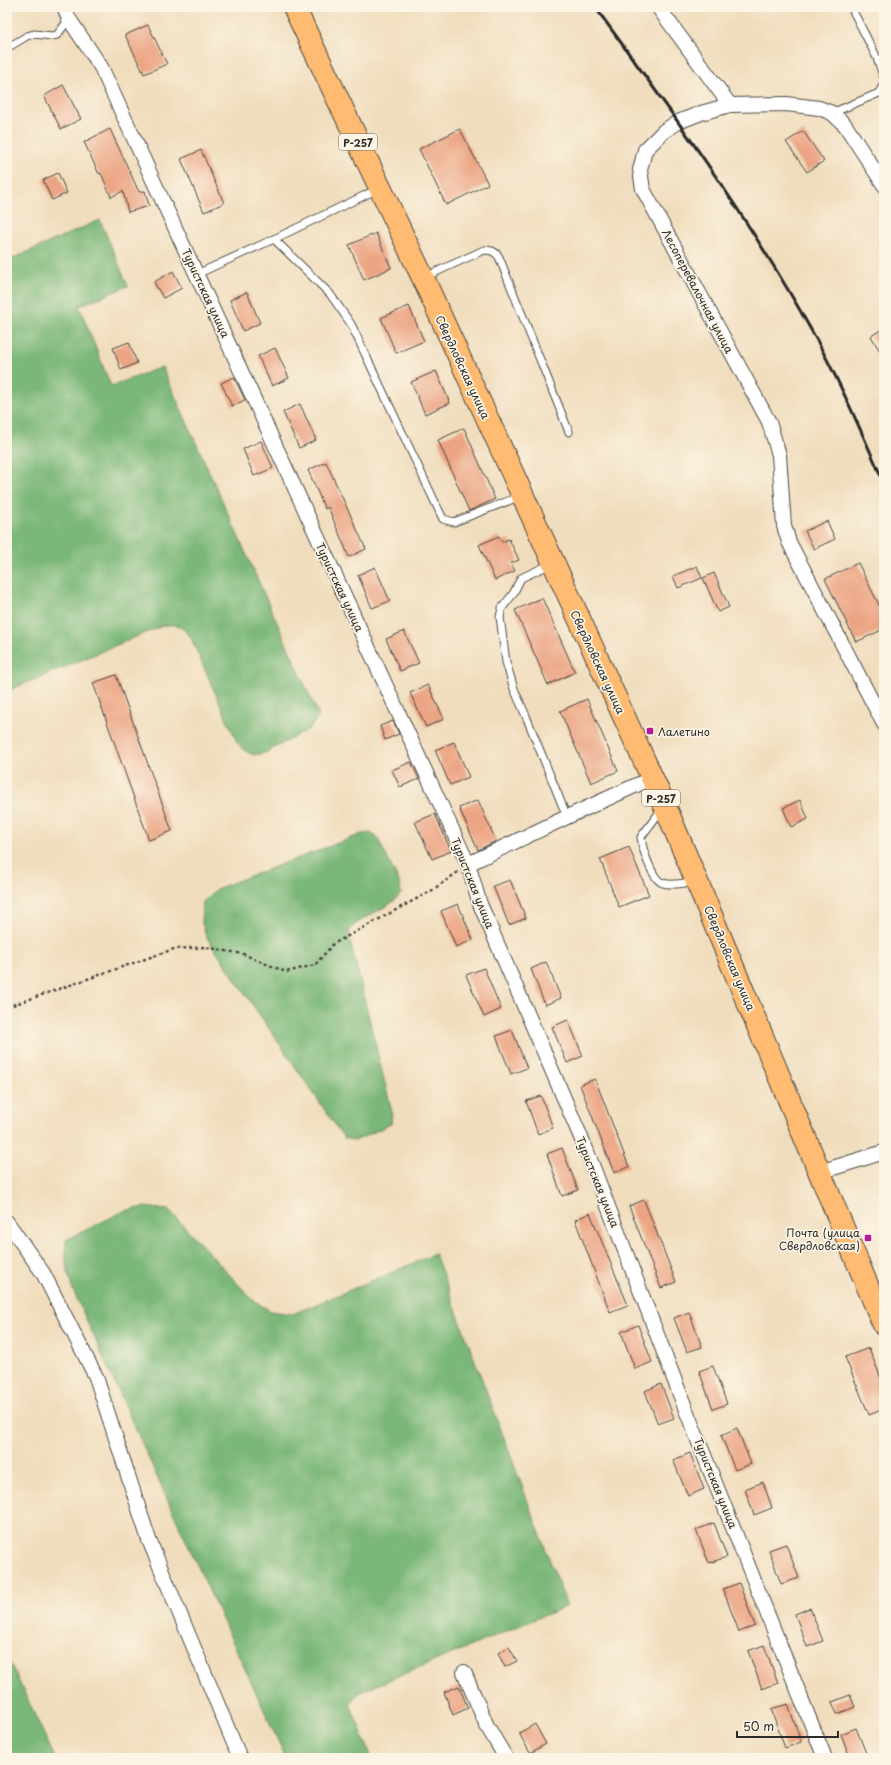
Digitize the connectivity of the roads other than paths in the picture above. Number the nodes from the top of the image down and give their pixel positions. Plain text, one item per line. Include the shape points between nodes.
1 (294, 7) edge
2 (658, 7) edge
3 (851, 7) edge
4 (67, 13) edge
5 (7, 48) edge
6 (884, 55) edge
7 (877, 58) junction
8 (884, 78) edge
9 (884, 83) edge
10 (730, 105) junction
11 (832, 113) junction
12 (884, 185) edge
13 (380, 188) junction
14 (274, 239) junction
15 (197, 274) junction
16 (422, 278) junction
17 (569, 432) dead end
18 (522, 495) junction
19 (553, 563) junction
20 (884, 724) edge
21 (652, 778) junction
22 (665, 806) junction
23 (567, 817) junction
24 (468, 864) junction
25 (698, 882) junction
26 (884, 1152) edge
27 (820, 1172) junction
28 (7, 1222) edge
29 (884, 1325) edge
30 (464, 1672) dead end
31 (240, 1758) edge
32 (506, 1758) edge
33 (825, 1758) edge

1 - 13 highway, Свердловская улица / Р-257
2 - 10 street
3 - 7 lane
4 - 5 lane via 57,35 34,34
4 - 15 street, Туристская улица via 101,67
6 - 7 lane
7 - 8 lane
9 - 11 lane via 879,93
10 - 11 street, Лесоперевалочная улица via 786,104 819,108
10 - 20 street, Лесоперевалочная улица via 678,122 664,131 645,150 640,170 644,189 769,422 779,455 784,526 789,542
11 - 12 street, Лесоперевалочная улица via 846,125
13 - 14 lane
13 - 16 highway, Свердловская улица / Р-257
14 - 15 lane
14 - 18 lane via 330,294 351,324 443,519 454,522
15 - 24 street, Туристская улица
16 - 17 lane via 484,250 495,252
16 - 18 highway, Свердловская улица / Р-257
18 - 19 highway, Свердловская улица / Р-257
19 - 21 highway, Свердловская улица / Р-257
19 - 23 lane via 521,578 502,608 500,617 506,662 514,689
21 - 22 highway, Свердловская улица / Р-257
21 - 23 street
22 - 25 highway, Свердловская улица / Р-257
22 - 25 lane via 641,837 642,848 657,880 664,884
23 - 24 street
24 - 33 street, Туристская улица via 480,904 586,1149 689,1418
25 - 27 highway, Свердловская улица / Р-257
26 - 27 street
27 - 29 highway, Свердловская улица / Р-257
28 - 31 street via 43,1273 96,1377 149,1540
30 - 32 street via 487,1726

